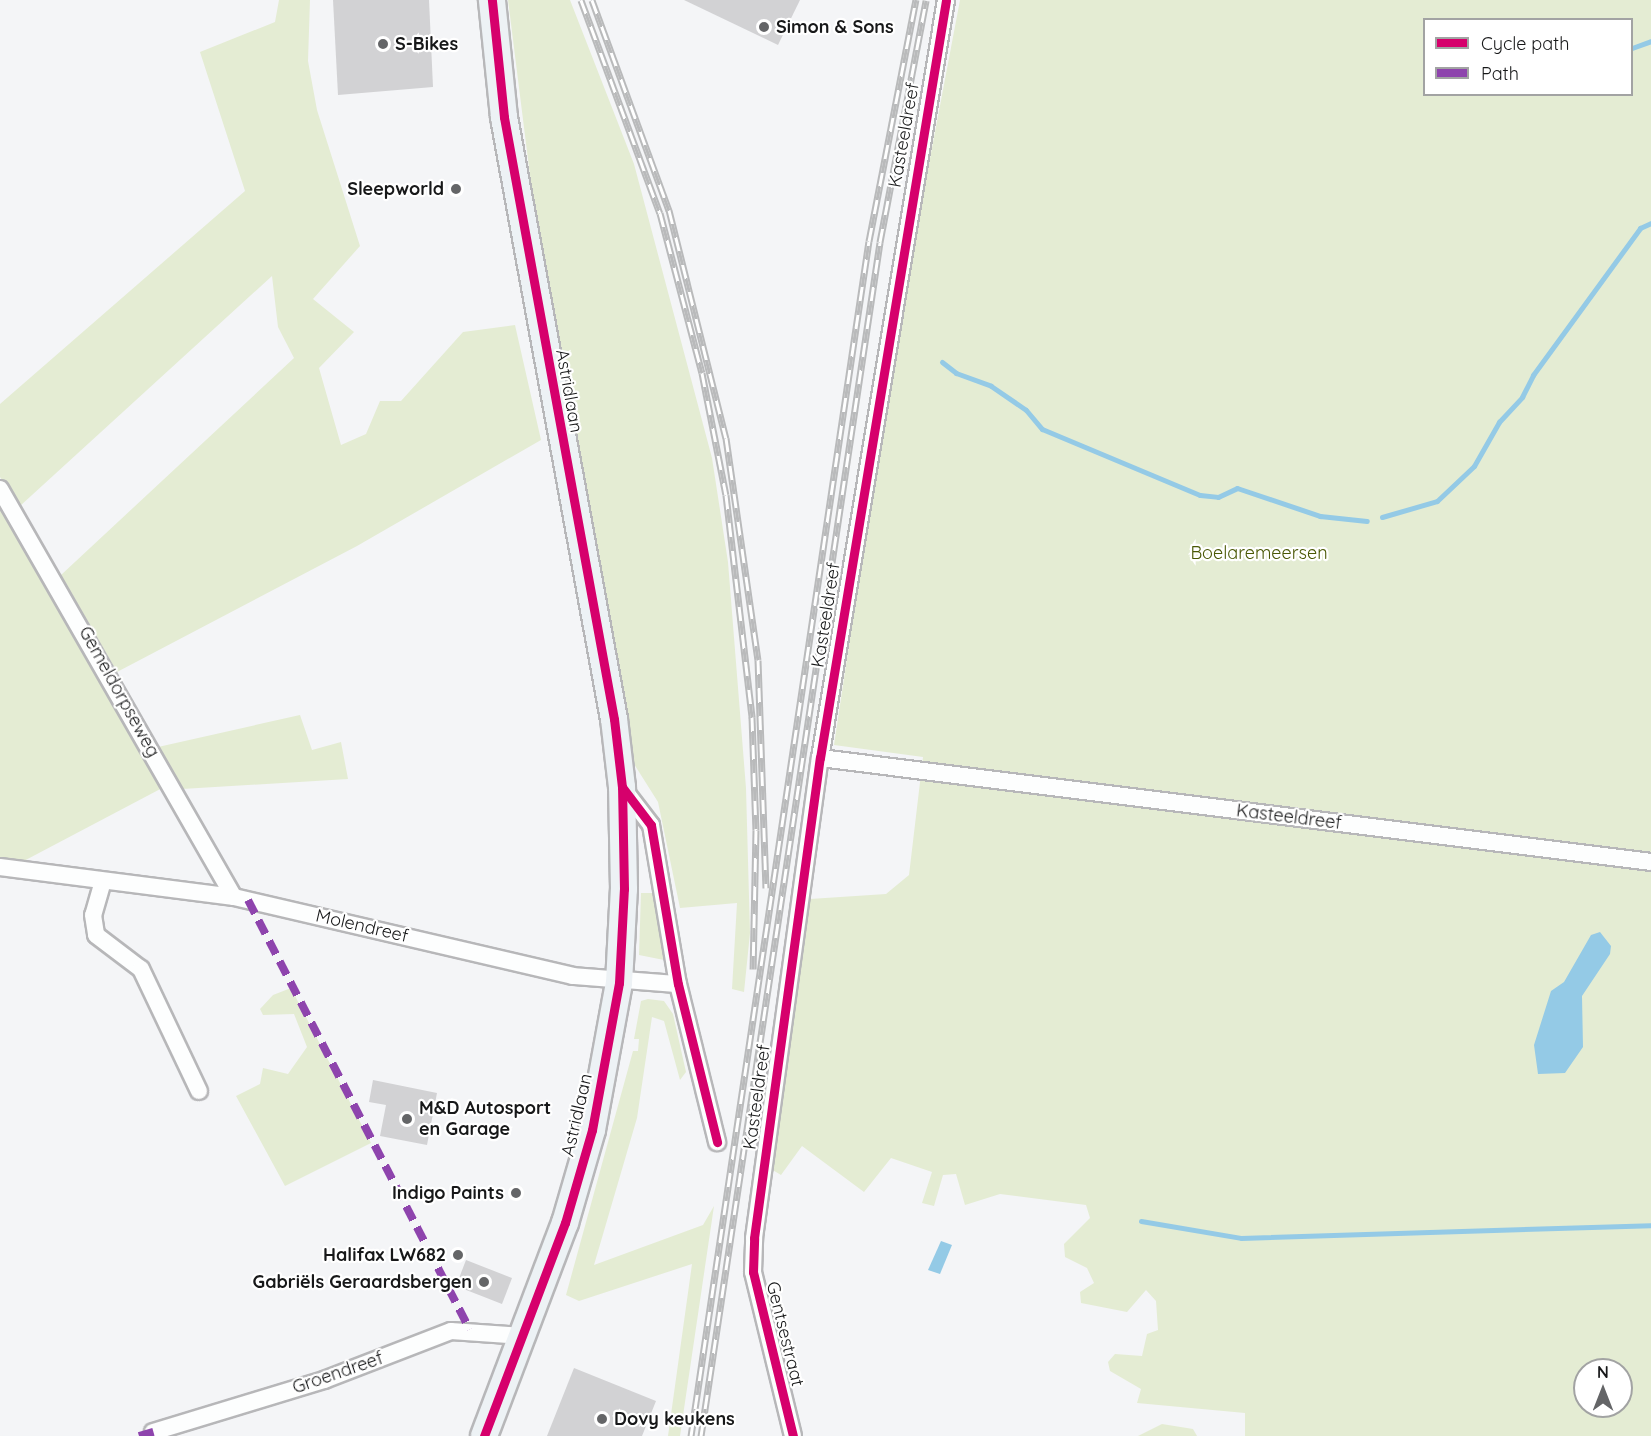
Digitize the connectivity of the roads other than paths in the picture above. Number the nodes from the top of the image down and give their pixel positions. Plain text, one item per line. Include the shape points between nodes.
1 (492, 0) edge
2 (946, 0) edge
3 (0, 489) edge
4 (820, 758) junction
5 (622, 787) junction
6 (1651, 862) edge
7 (0, 867) edge
8 (103, 881) junction
9 (234, 897) junction
10 (619, 983) junction
11 (678, 984) junction
12 (199, 1091) dead end
13 (717, 1142) dead end
14 (754, 1238) joint
15 (523, 1336) junction
16 (153, 1432) dead end
17 (484, 1436) edge
18 (793, 1436) edge

1 - 5 main road, Astridlaan via 504,117 608,685
2 - 4 street, Kasteeldreef
3 - 9 street, Gemeldorpseweg
4 - 6 street, Kasteeldreef
4 - 14 street, Kasteeldreef
5 - 10 main road, Astridlaan
5 - 11 street, Astridlaan via 651,825
7 - 8 street, Molendreef
8 - 9 street, Molendreef
8 - 12 street via 93,915 96,935 141,969
9 - 10 street, Molendreef
10 - 11 street
10 - 15 main road, Astridlaan via 592,1131
11 - 13 street, Astridlaan
14 - 18 street, Gentsestraat via 753,1272
15 - 16 street, Groendreef via 470,1329 451,1331 324,1380
15 - 17 main road, Astridlaan

